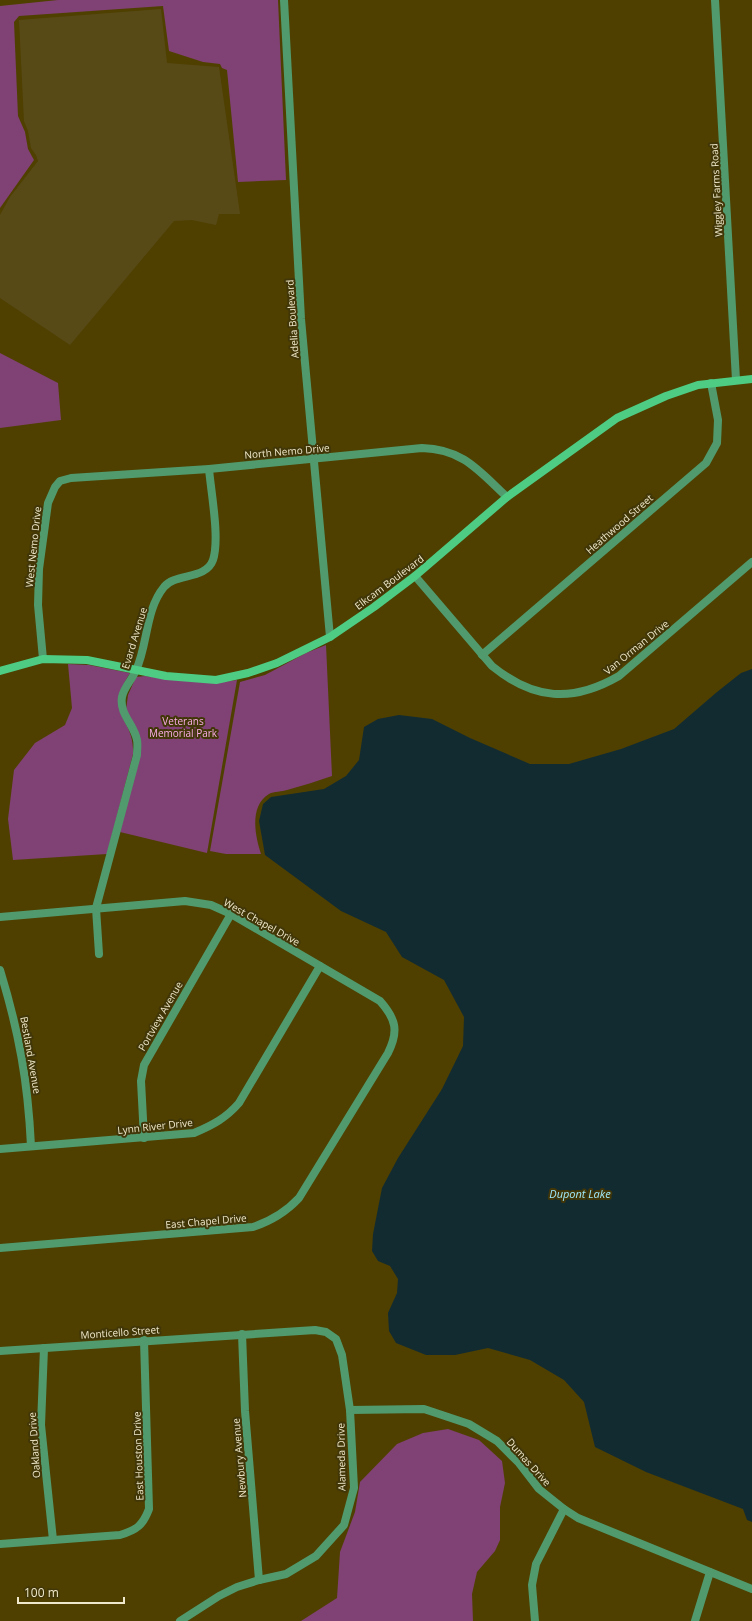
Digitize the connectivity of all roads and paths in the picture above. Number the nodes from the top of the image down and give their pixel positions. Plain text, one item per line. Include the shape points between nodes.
1 (284, 0) edge
2 (715, 0) edge
3 (752, 379) edge
4 (736, 380) junction
5 (712, 383) junction
6 (314, 459) junction
7 (209, 469) junction
8 (55, 487) joint
9 (507, 497) junction
10 (752, 562) edge
11 (415, 576) junction
12 (330, 637) junction
13 (482, 655) junction
14 (43, 659) junction
15 (136, 670) junction
16 (0, 671) edge
17 (96, 908) junction
18 (231, 914) junction
19 (0, 917) edge
20 (100, 954) dead end
21 (320, 966) junction
22 (0, 970) edge
23 (394, 1023) joint
24 (144, 1138) junction
25 (31, 1146) junction
26 (0, 1149) edge
27 (0, 1248) edge
28 (242, 1334) junction
29 (144, 1340) junction
30 (44, 1348) junction
31 (0, 1351) edge
32 (350, 1410) junction
33 (564, 1509) junction
34 (53, 1540) junction
35 (0, 1544) edge
36 (710, 1572) junction
37 (259, 1580) junction
38 (752, 1589) edge
39 (180, 1621) edge
40 (535, 1621) edge
41 (695, 1621) edge

1 - 6 street, Adelia Boulevard via 301,319
2 - 4 street, Wiggley Farms Road
3 - 4 street, Elkcam Boulevard
4 - 5 street, Elkcam Boulevard
5 - 9 street, Elkcam Boulevard via 666,396 617,418
5 - 13 street, Heathwood Street via 718,420 717,443 706,463
6 - 7 street, North Nemo Drive
6 - 9 street, North Nemo Drive via 437,448 457,454 476,467
6 - 12 street, Adelia Boulevard
7 - 8 street, North Nemo Drive via 71,478 60,481
7 - 15 street, Evard Avenue via 215,534 213,561 193,576 164,586 155,602
8 - 14 street, West Nemo Drive via 48,503 39,569 38,605
9 - 11 street, Elkcam Boulevard
10 - 13 street, Van Orman Drive via 619,676 600,686 560,695 538,692 507,678
11 - 12 street, Elkcam Boulevard
11 - 13 street, Van Orman Drive
12 - 15 street, Elkcam Boulevard via 248,673 216,680 166,676
14 - 15 street, Elkcam Boulevard via 87,660
14 - 16 street, Elkcam Boulevard
15 - 17 street, Evard Avenue via 127,685 122,706 138,740 137,755
17 - 18 street, West Chapel Drive via 185,901 211,905
17 - 19 street, West Chapel Drive
17 - 20 street, Evard Avenue
18 - 21 street, West Chapel Drive
18 - 24 street, Portview Avenue via 144,1066 141,1081
21 - 23 street, West Chapel Drive via 380,1001 391,1013
21 - 24 street, Lynn River Drive via 239,1103 229,1114 215,1124 194,1133
22 - 25 street, Bestland Avenue via 14,1016 24,1064
23 - 27 street, East Chapel Drive via 394,1042 299,1198 290,1208 269,1222 253,1227
24 - 25 street, Lynn River Drive
25 - 26 street, Lynn River Drive
28 - 29 street, Monticello Street
28 - 32 street, Alameda Drive via 315,1330 326,1332 336,1339 342,1355
28 - 37 street, Newbury Avenue via 245,1411
29 - 30 street, Monticello Street
29 - 34 street, East Houston Drive via 149,1509 144,1522 132,1531 120,1535
30 - 31 street, Monticello Street
30 - 34 street, Oakland Drive via 41,1425
32 - 33 street, Dumas Drive via 424,1409 469,1424 497,1441 519,1463 539,1489
32 - 37 street, Alameda Drive via 354,1488 344,1525 316,1556 286,1574
33 - 36 street, Dumas Drive via 578,1518
33 - 40 street via 536,1564 532,1585
34 - 35 street, East Houston Drive
36 - 38 street, Dumas Drive
36 - 41 street
37 - 39 street, Alameda Drive via 219,1596

